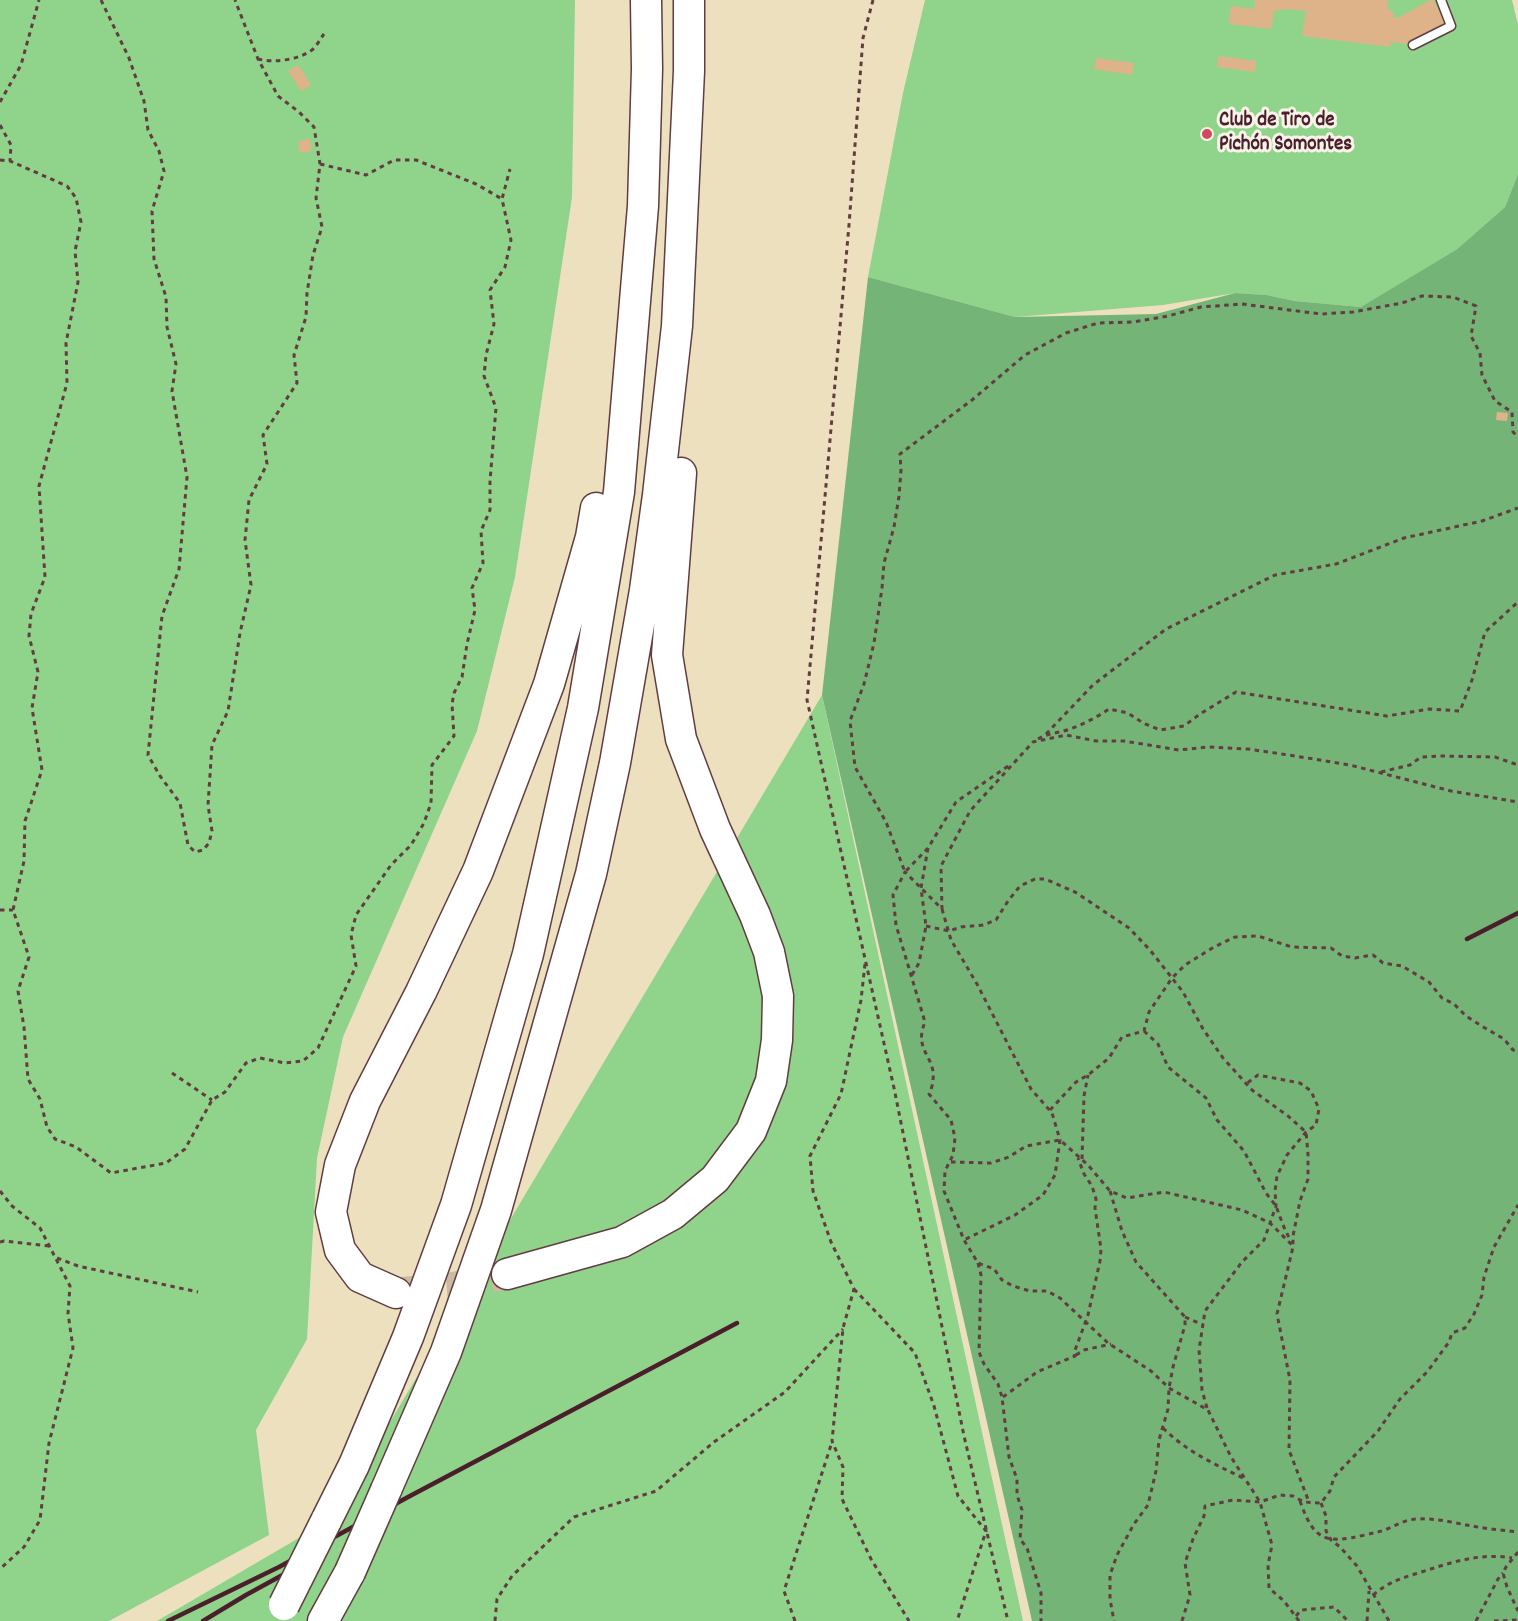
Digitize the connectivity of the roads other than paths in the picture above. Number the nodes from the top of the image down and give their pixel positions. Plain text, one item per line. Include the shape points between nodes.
1 (646, 0) edge
2 (689, 0) edge
3 (1441, 0) edge
4 (1413, 45) dead end
5 (685, 159) junction
6 (643, 206) junction
7 (507, 1274) tunnel mouth
8 (396, 1293) tunnel mouth
9 (280, 1613) edge
10 (323, 1621) edge

1 - 6 highway
2 - 5 highway
3 - 4 lane via 1451,26
5 - 7 highway via 694,339 667,655 681,739 769,952 778,996 771,1081 751,1131 715,1179 673,1215 622,1242
5 - 10 highway, bridge via 677,326 658,495 617,751 593,864 496,1210 446,1352 350,1572
6 - 8 highway via 624,275 591,537 549,684 477,871 365,1101 340,1165 331,1212 340,1250 360,1277
6 - 9 highway, bridge via 619,492 583,708 528,954 452,1216 408,1337 354,1465

